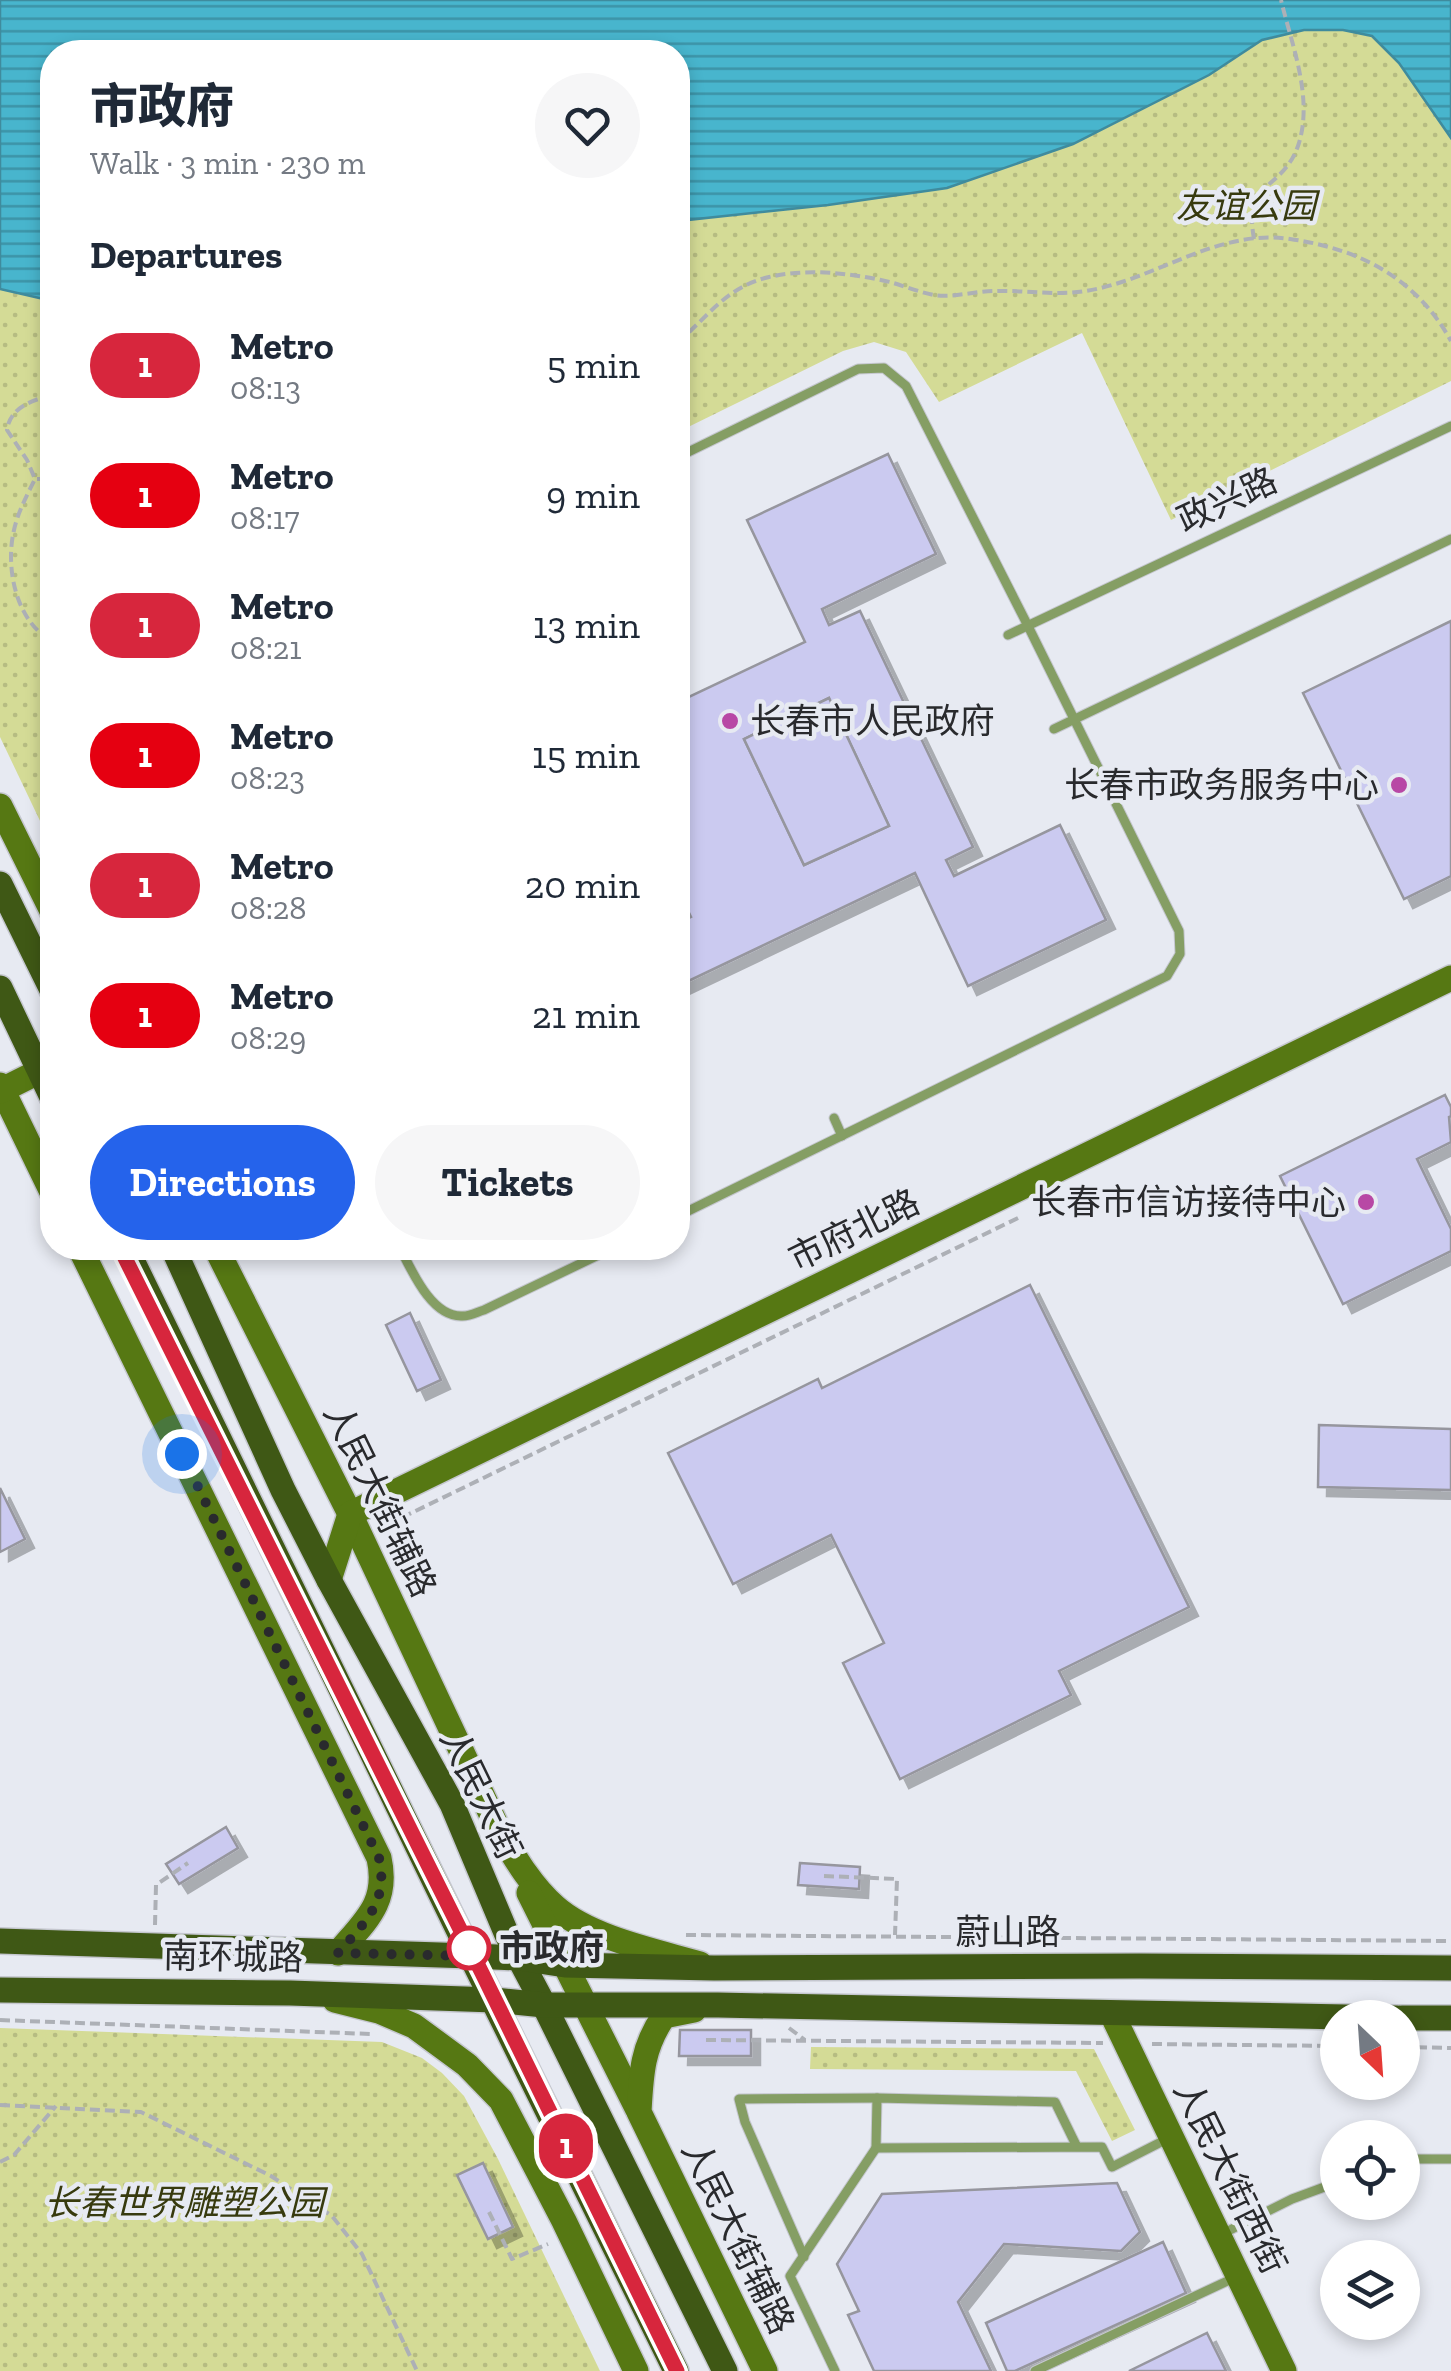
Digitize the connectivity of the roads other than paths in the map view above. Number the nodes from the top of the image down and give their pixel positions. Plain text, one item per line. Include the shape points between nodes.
1 (1451, 426) edge
2 (690, 451) edge
3 (1451, 539) edge
4 (1027, 624) junction
5 (1008, 634) dead end
6 (1073, 720) junction
7 (1054, 729) dead end
8 (0, 806) edge
9 (0, 884) edge
10 (40, 887) edge
11 (40, 966) edge
12 (1451, 978) edge
13 (0, 988) edge
14 (40, 1058) edge
15 (40, 1071) edge
16 (1, 1089) edge
17 (834, 1118) dead end
18 (842, 1136) junction
19 (40, 1168) edge
20 (690, 1210) edge
21 (86, 1260) edge
22 (132, 1260) edge
23 (178, 1260) edge
24 (222, 1260) edge
25 (406, 1260) edge
26 (588, 1260) edge
27 (350, 1514) junction
28 (329, 1580) junction
29 (499, 1831) junction
30 (0, 1941) edge
31 (338, 1953) junction
32 (471, 1956) junction
33 (519, 1958) junction
34 (565, 1965) junction
35 (714, 1968) junction
36 (1451, 1968) edge
37 (0, 1990) edge
38 (290, 1993) junction
39 (494, 2000) junction
40 (544, 2005) junction
41 (586, 2005) junction
42 (718, 2005) junction
43 (1112, 2014) junction
44 (1320, 2017) edge
45 (1420, 2018) edge
46 (1451, 2018) edge
47 (876, 2098) junction
48 (639, 2112) junction
49 (1172, 2136) junction
50 (1077, 2147) junction
51 (876, 2148) junction
52 (1451, 2158) edge
53 (1420, 2159) edge
54 (1320, 2189) edge
55 (1220, 2236) junction
56 (804, 2256) junction
57 (1239, 2276) junction
58 (636, 2371) edge
59 (676, 2371) edge
60 (725, 2371) edge
61 (765, 2371) edge
62 (835, 2371) edge
63 (1035, 2371) edge
64 (1284, 2371) edge

1 - 4 lane, 政兴路
2 - 4 lane via 858,369 884,368 906,386
3 - 6 lane
4 - 5 lane, 政兴路
4 - 6 lane
6 - 7 lane
6 - 18 lane via 1179,931 1180,954 1167,976
8 - 10 main road
9 - 11 main road
12 - 27 main road, 市府北路
13 - 14 main road
15 - 16 main road
16 - 19 main road
17 - 18 lane
18 - 20 lane
21 - 31 main road via 379,1858 383,1888 370,1916
22 - 32 main road
23 - 28 main road, 人民大街
24 - 27 main road, 人民大街辅路
25 - 26 lane via 421,1288 446,1313 463,1317
27 - 28 main road
27 - 29 main road, 人民大街辅路
28 - 33 main road, 人民大街 via 452,1804
29 - 34 main road
29 - 35 main road via 556,1908 602,1935
30 - 31 main road, 南环城路
31 - 32 main road, 南环城路
32 - 33 main road, 南环城路
32 - 39 main road
33 - 34 main road, 南环城路
33 - 40 main road, 人民大街
34 - 35 main road, 蔚山路
34 - 41 main road
35 - 36 main road, 蔚山路
37 - 38 main road, 南环城路
38 - 39 main road, 南环城路
38 - 58 main road via 414,2026 501,2100
39 - 40 main road, 南环城路
39 - 59 main road
40 - 41 main road, 南环城路
40 - 60 main road, 人民大街
41 - 42 main road
41 - 48 main road
42 - 43 main road
42 - 48 main road, 人民大街辅路 via 664,2016 641,2071
43 - 44 main road
43 - 49 main road, 人民大街西街
45 - 46 main road
47 - 50 lane via 1056,2102
47 - 51 lane
47 - 56 lane via 739,2099
48 - 61 main road, 人民大街辅路
49 - 50 lane via 1112,2167 1102,2147
49 - 55 main road, 人民大街西街
50 - 51 lane
51 - 56 lane
52 - 53 lane
54 - 55 lane
55 - 57 main road, 人民大街西街
56 - 62 lane via 790,2276
57 - 63 lane
57 - 64 main road, 人民大街西街

